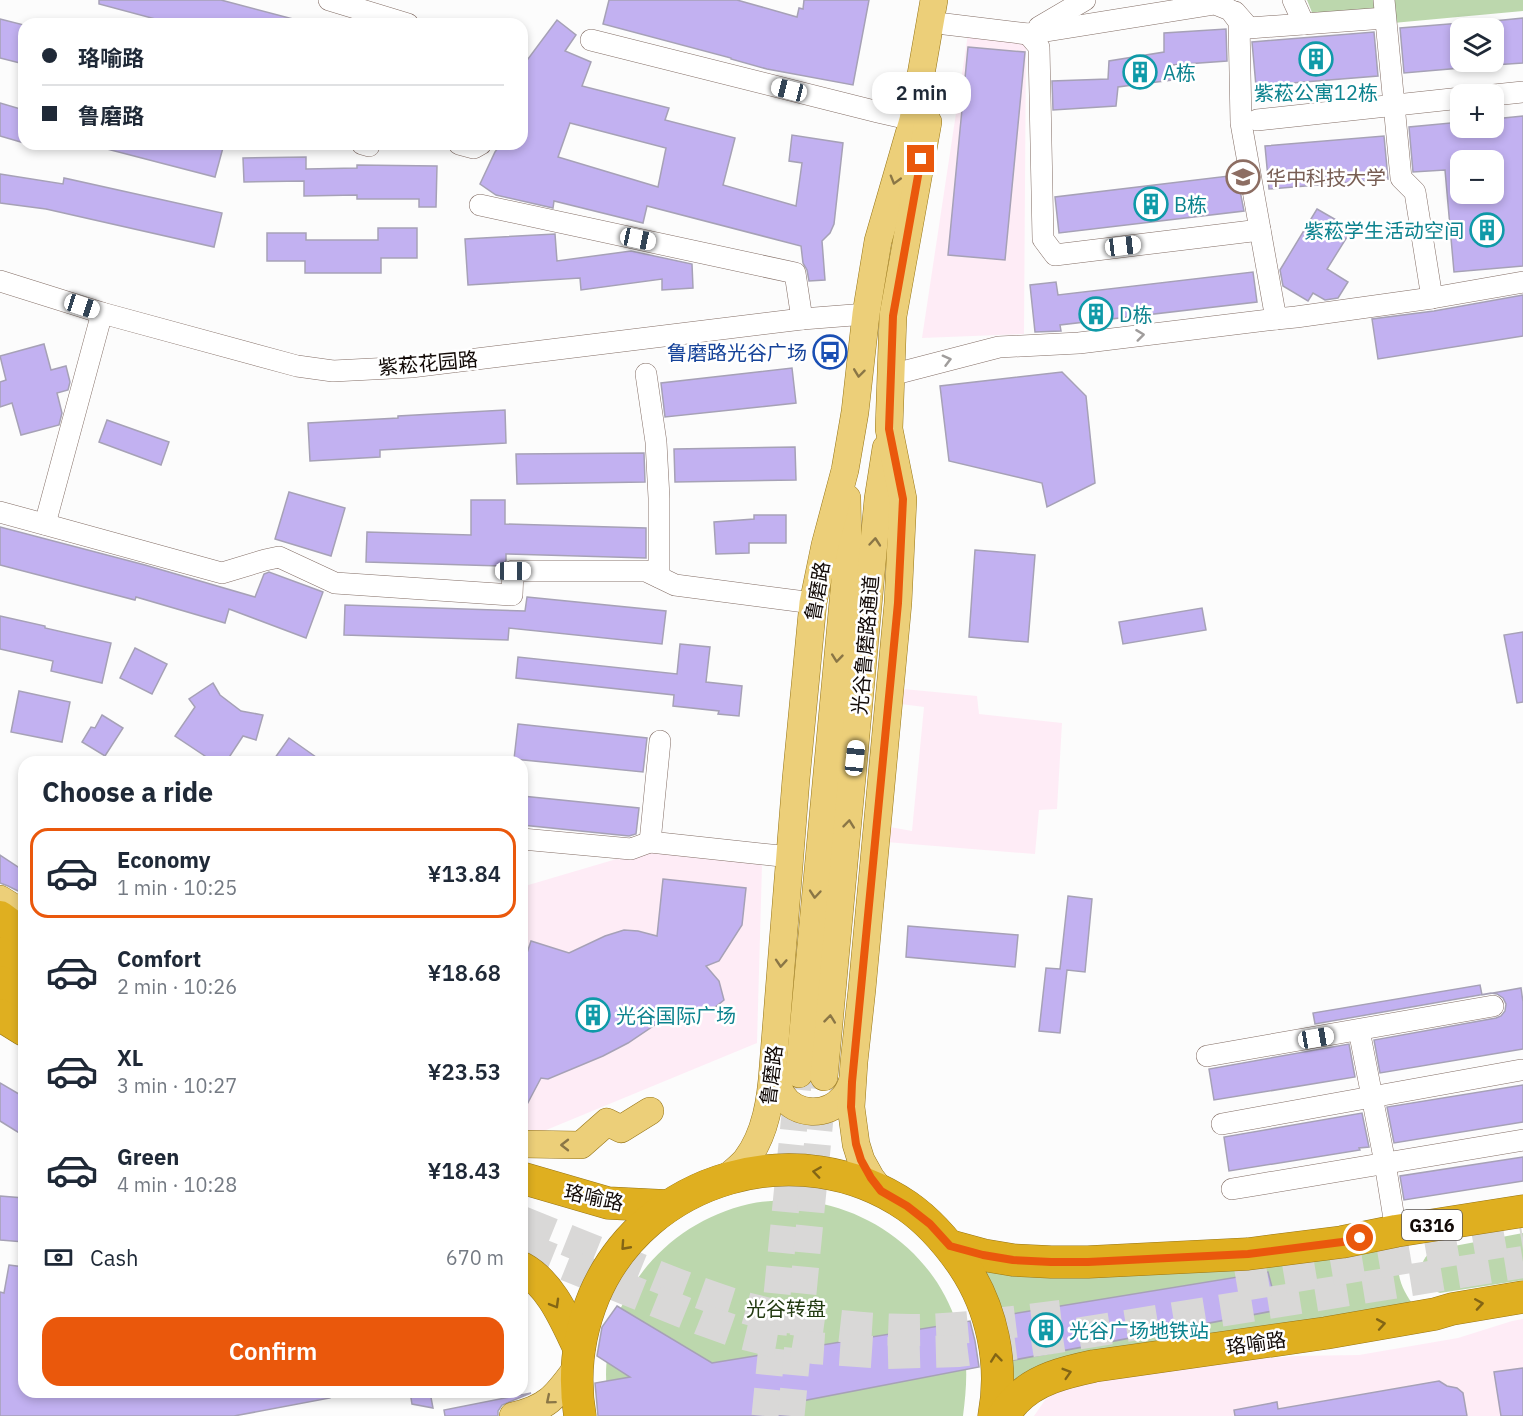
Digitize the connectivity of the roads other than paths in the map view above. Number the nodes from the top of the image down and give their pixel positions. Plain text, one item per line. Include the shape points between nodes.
1 (329, 0) edge
2 (1084, 0) edge
3 (1224, 0) edge
4 (1293, 0) edge
5 (943, 8) edge
6 (1384, 9) edge
7 (388, 18) edge
8 (1304, 24) junction
9 (1028, 34) junction
10 (591, 40) dead end
11 (1523, 92) edge
12 (1504, 94) edge
13 (1450, 99) edge
14 (1393, 106) junction
15 (913, 120) junction
16 (1257, 120) dead end
17 (480, 205) dead end
18 (1260, 230) junction
19 (0, 281) edge
20 (1523, 282) edge
21 (1432, 298) junction
22 (102, 313) junction
23 (866, 314) junction
24 (802, 319) junction
25 (1276, 319) junction
26 (646, 374) dead end
27 (891, 375) junction
28 (889, 429) junction
29 (845, 470) junction
30 (0, 512) edge
31 (45, 524) junction
32 (659, 577) junction
33 (813, 603) junction
34 (660, 741) dead end
35 (528, 840) edge
36 (650, 842) junction
37 (790, 857) junction
38 (0, 899) edge
39 (18, 910) edge
40 (0, 917) edge
41 (18, 930) edge
42 (0, 954) edge
43 (18, 965) edge
44 (0, 982) edge
45 (18, 995) edge
46 (1493, 1006) dead end
47 (0, 1015) edge
48 (18, 1026) edge
49 (1359, 1030) junction
50 (1207, 1056) dead end
51 (1521, 1070) dead end
52 (799, 1072) junction
53 (852, 1082) junction
54 (1373, 1097) junction
55 (650, 1111) dead end
56 (1222, 1124) dead end
57 (1523, 1140) edge
58 (528, 1144) edge
59 (1385, 1163) junction
60 (725, 1179) junction
61 (528, 1180) edge
62 (1232, 1189) dead end
63 (881, 1191) junction
64 (668, 1206) junction
65 (1523, 1211) edge
66 (1396, 1231) junction
67 (950, 1246) junction
68 (528, 1271) edge
69 (1523, 1297) edge
70 (578, 1358) junction
71 (513, 1416) edge
72 (580, 1416) edge
73 (994, 1416) edge
74 (1003, 1416) edge

1 - 7 street
2 - 9 street
3 - 8 street via 1249,28
4 - 8 street
5 - 9 street
5 - 15 main road, 鲁磨路
5 - 27 main road via 893,316
6 - 8 street
6 - 14 street
9 - 18 street via 1215,4 1230,10 1239,22 1241,123
9 - 18 street via 1039,47 1043,239 1055,255
10 - 15 street
11 - 12 street
13 - 14 street
14 - 16 street
14 - 21 street via 1401,178 1415,192
15 -> 23 main road, 鲁磨路 via 878,241
17 - 24 street via 795,273
18 - 25 street
19 - 22 street, 紫菘花园路
20 - 21 street
21 - 25 street
22 - 24 street, 紫菘花园路 via 297,366 333,371 411,367
22 - 31 street
23 - 24 street, 紫菘花园路
23 -> 29 main road, 鲁磨路
27 -> 25 street via 999,347 1079,343
26 - 32 street via 656,442
27 - 28 main road
52 -> 28 main road, 光谷鲁磨路通道
28 - 53 main road via 903,499 898,603
29 - 33 main road, 鲁磨路
29 -> 52 main road, 光谷鲁磨路通道 via 848,548
30 - 31 street
31 - 32 street via 222,573 279,557 335,584 512,595 513,571 646,571
32 - 33 street via 675,585
33 - 37 main road, 鲁磨路
34 - 36 street
35 - 36 street via 631,849
36 - 37 street
37 -> 52 main road, 鲁磨路
38 - 39 main road
40 - 41 highway
42 - 43 highway
44 - 45 highway
46 - 49 street
47 - 48 highway
49 - 50 street
49 - 54 street
51 - 54 street
52 - 53 main road via 776,1079 784,1097 807,1112 835,1106
52 - 60 main road, 鲁磨路 via 769,1101 758,1139 745,1161
53 - 63 main road via 856,1144 861,1160
54 - 56 street
54 - 59 street
55 -> 58 main road via 621,1129 607,1122 581,1145
57 - 59 street
59 - 62 street
59 - 66 street
63 -> 60 highway via 852,1179 788,1169
60 - 64 highway
61 - 64 highway, 珞喻路 via 608,1203
63 - 67 highway via 930,1224
64 -> 70 highway via 618,1253 600,1283 586,1314
65 - 66 highway, G316
66 - 67 highway, G316 via 1248,1254 1088,1262 1013,1260
73 -> 67 highway via 997,1359 989,1318 973,1280
68 -> 70 highway via 554,1299
74 -> 69 highway, 珞喻路 via 1017,1399 1039,1383 1067,1372 1326,1333
70 -> 71 main road via 558,1393 543,1406
70 - 72 highway

